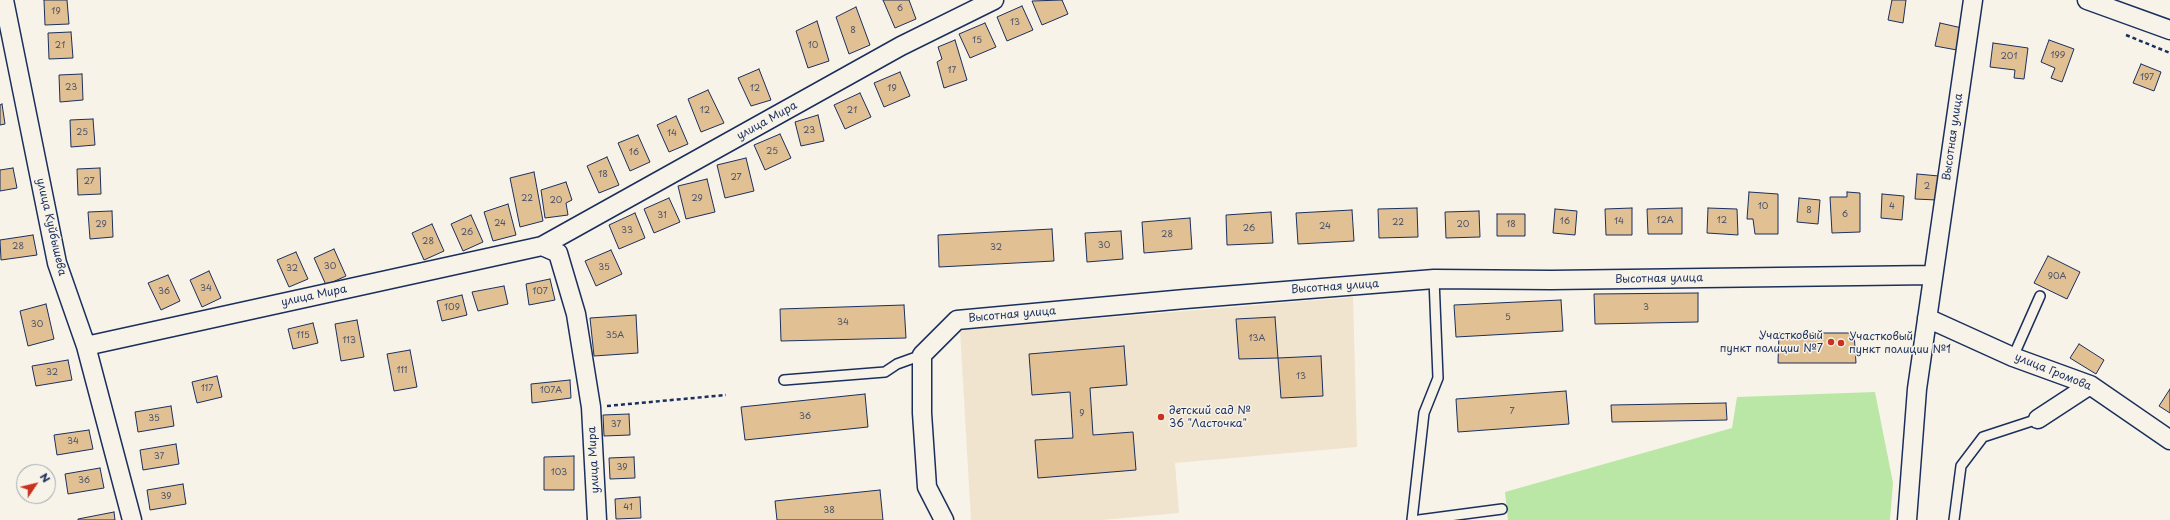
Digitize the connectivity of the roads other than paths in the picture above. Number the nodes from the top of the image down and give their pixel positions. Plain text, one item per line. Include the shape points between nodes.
1 (4, 0) edge
2 (994, 0) edge
3 (1973, 0) edge
4 (2087, 0) edge
5 (2170, 30) edge
6 (542, 246) junction
7 (1933, 275) junction
8 (1434, 279) junction
9 (2040, 296) dead end
10 (1927, 318) junction
11 (86, 346) junction
12 (922, 355) junction
13 (2013, 356) junction
14 (784, 380) dead end
15 (2090, 385) junction
16 (2038, 418) joint
17 (2170, 440) edge
18 (1502, 509) dead end
19 (132, 520) edge
20 (597, 520) edge
21 (944, 520) edge
22 (1412, 520) edge
23 (1419, 520) edge
24 (1907, 520) edge
25 (1954, 520) edge

1 - 11 street, улица Куйбышева via 57,263
2 - 6 street, улица Мира via 901,46
3 - 7 street, Высотная улица
4 - 5 street
6 - 11 street, улица Мира
6 - 20 street, улица Мира via 558,253 576,314 591,407
7 - 8 street, Высотная улица
7 - 10 street, Высотная улица
8 - 12 street, Высотная улица via 957,320
8 - 22 lane via 1438,378 1424,412
9 - 13 lane
10 - 13 street, улица Громова
10 - 24 street, Высотная улица via 1917,389
11 - 19 street, улица Куйбышева
12 - 14 lane via 897,364 885,372
12 - 21 street via 922,413 927,487
13 - 15 street, улица Громова
15 - 16 street
15 - 17 street, улица Громова
16 - 25 lane via 1984,437 1961,466
18 - 23 lane

